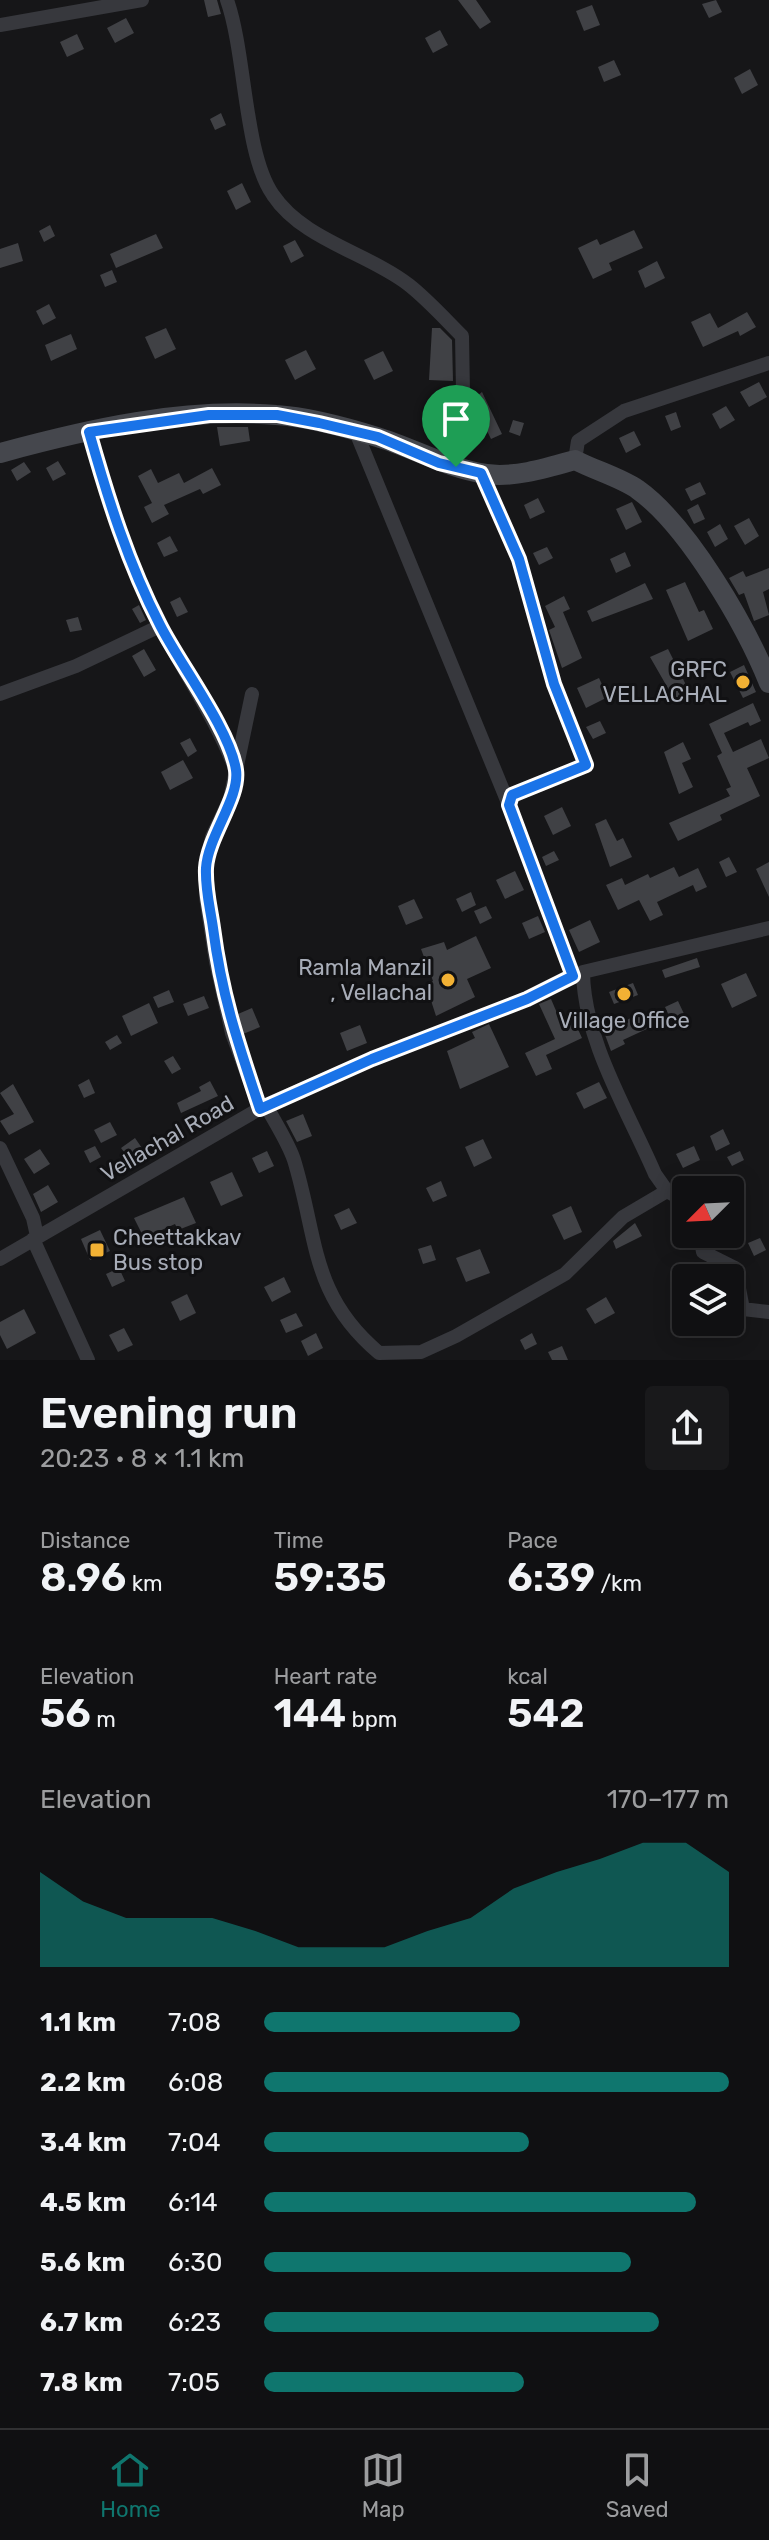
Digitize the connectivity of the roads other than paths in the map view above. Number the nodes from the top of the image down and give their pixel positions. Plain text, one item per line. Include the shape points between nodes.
1 (142, 0) edge
2 (227, 0) edge
3 (122, 2) edge
4 (0, 25) edge
5 (769, 363) edge
6 (89, 432) junction
7 (356, 432) junction
8 (0, 453) edge
9 (575, 460) junction
10 (456, 467) junction
11 (481, 473) junction
12 (160, 626) junction
13 (769, 683) edge
14 (0, 694) edge
15 (252, 694) dead end
16 (236, 771) junction
17 (509, 805) junction
18 (769, 928) edge
19 (578, 974) junction
20 (263, 1107) junction
21 (0, 1148) edge
22 (667, 1191) junction
23 (672, 1194) edge
24 (35, 1238) junction
25 (702, 1248) edge
26 (0, 1259) edge
27 (769, 1312) edge
28 (88, 1360) edge

1 - 3 street
2 - 10 street via 238,30 255,150 272,195 306,226 409,285 462,336
3 - 4 street
5 - 9 street via 624,411 578,441
6 - 7 main road via 209,415 277,415
6 - 8 main road
6 - 12 street via 112,515
7 - 10 main road
7 - 17 street
9 - 11 main road via 540,470
9 - 13 main road via 637,489 671,524 737,615
10 - 11 main road
11 - 17 street via 519,559 546,659 586,765 512,795
12 - 14 street
12 - 16 street via 219,727
15 - 16 street
16 - 20 street via 212,837 206,897 229,1020
17 - 19 street
18 - 19 street, Vellachal Road
19 - 20 street, Vellachal Road
19 - 22 street via 599,1046
20 - 22 street via 293,1158 318,1267 355,1332 379,1353 421,1352 456,1336 565,1274 623,1217
20 - 24 street, Vellachal Road
21 - 24 street via 33,1218
22 - 23 street
24 - 26 street, Vellachal Road
24 - 28 street
25 - 27 street via 735,1268 743,1309

